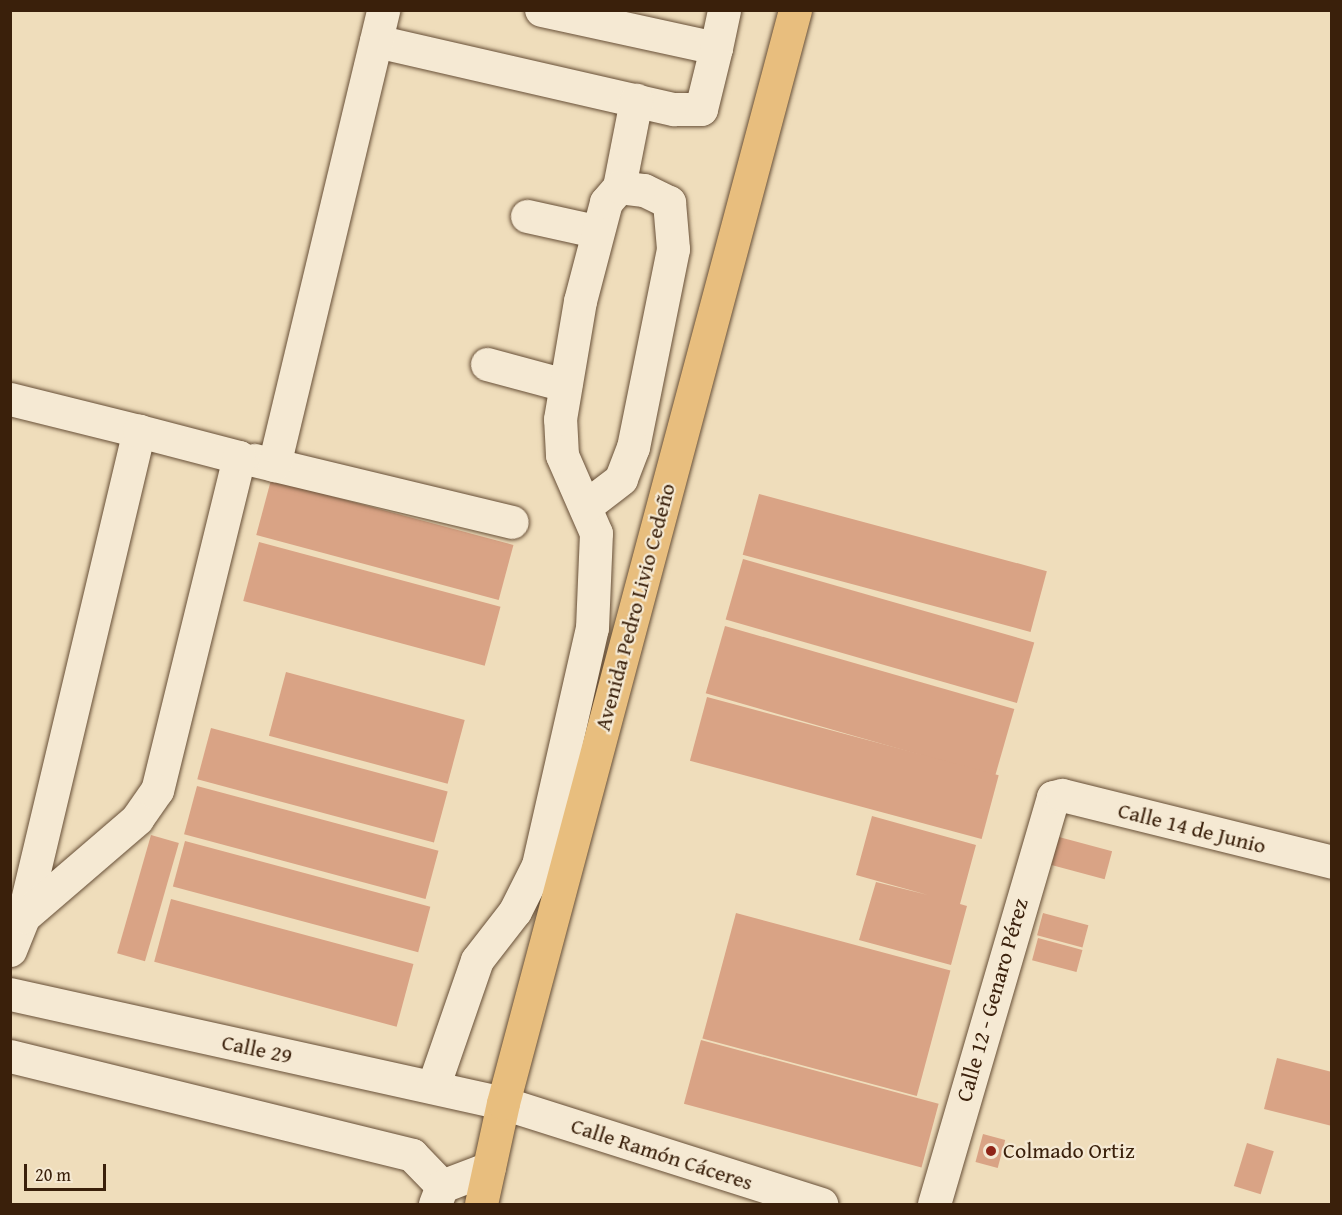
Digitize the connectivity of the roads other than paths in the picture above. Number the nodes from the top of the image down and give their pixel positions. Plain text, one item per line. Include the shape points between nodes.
1 (540, 10) edge
2 (724, 10) edge
3 (795, 10) edge
4 (379, 26) edge
5 (717, 48) junction
6 (636, 100) junction
7 (619, 187) junction
8 (527, 216) dead end
9 (595, 231) junction
10 (487, 364) dead end
11 (565, 386) junction
12 (10, 399) edge
13 (140, 431) junction
14 (239, 457) junction
15 (274, 465) junction
16 (587, 505) junction
17 (512, 522) dead end
18 (1053, 797) joint
19 (1332, 862) edge
20 (23, 917) junction
21 (10, 950) edge
22 (10, 994) edge
23 (10, 1056) edge
24 (433, 1088) junction
25 (503, 1103) junction
26 (489, 1168) junction
27 (438, 1195) edge
28 (481, 1204) edge
29 (821, 1204) edge
30 (934, 1204) edge

1 - 5 street
2 - 5 street
3 - 25 main road, Avenida Pedro Livio Cedeño
4 - 6 street
4 - 15 street
5 - 6 street via 701,109 674,109
6 - 7 street
7 - 9 street via 606,202
7 - 16 street via 644,190 669,202 673,249 633,447 621,479
8 - 9 street
9 - 11 street
10 - 11 street
11 - 16 street via 560,419 562,455
12 - 13 street
13 - 14 street
13 - 20 street
14 - 15 street
14 - 20 street via 157,790 137,819
15 - 17 street
16 - 24 street via 596,533 592,628 538,865 514,911 477,960
18 - 19 street, Calle 14 de Junio via 1062,795
18 - 30 street, Calle 12 - Genaro Pérez
20 - 21 street
22 - 24 street, Calle 29
23 - 27 street via 412,1155
24 - 25 street, Calle 29
25 - 26 main road, Avenida Pedro Livio Cedeño
25 - 29 street, Calle Ramón Cáceres
26 - 27 street
26 - 28 main road, Avenida Pedro Livio Cedeño

